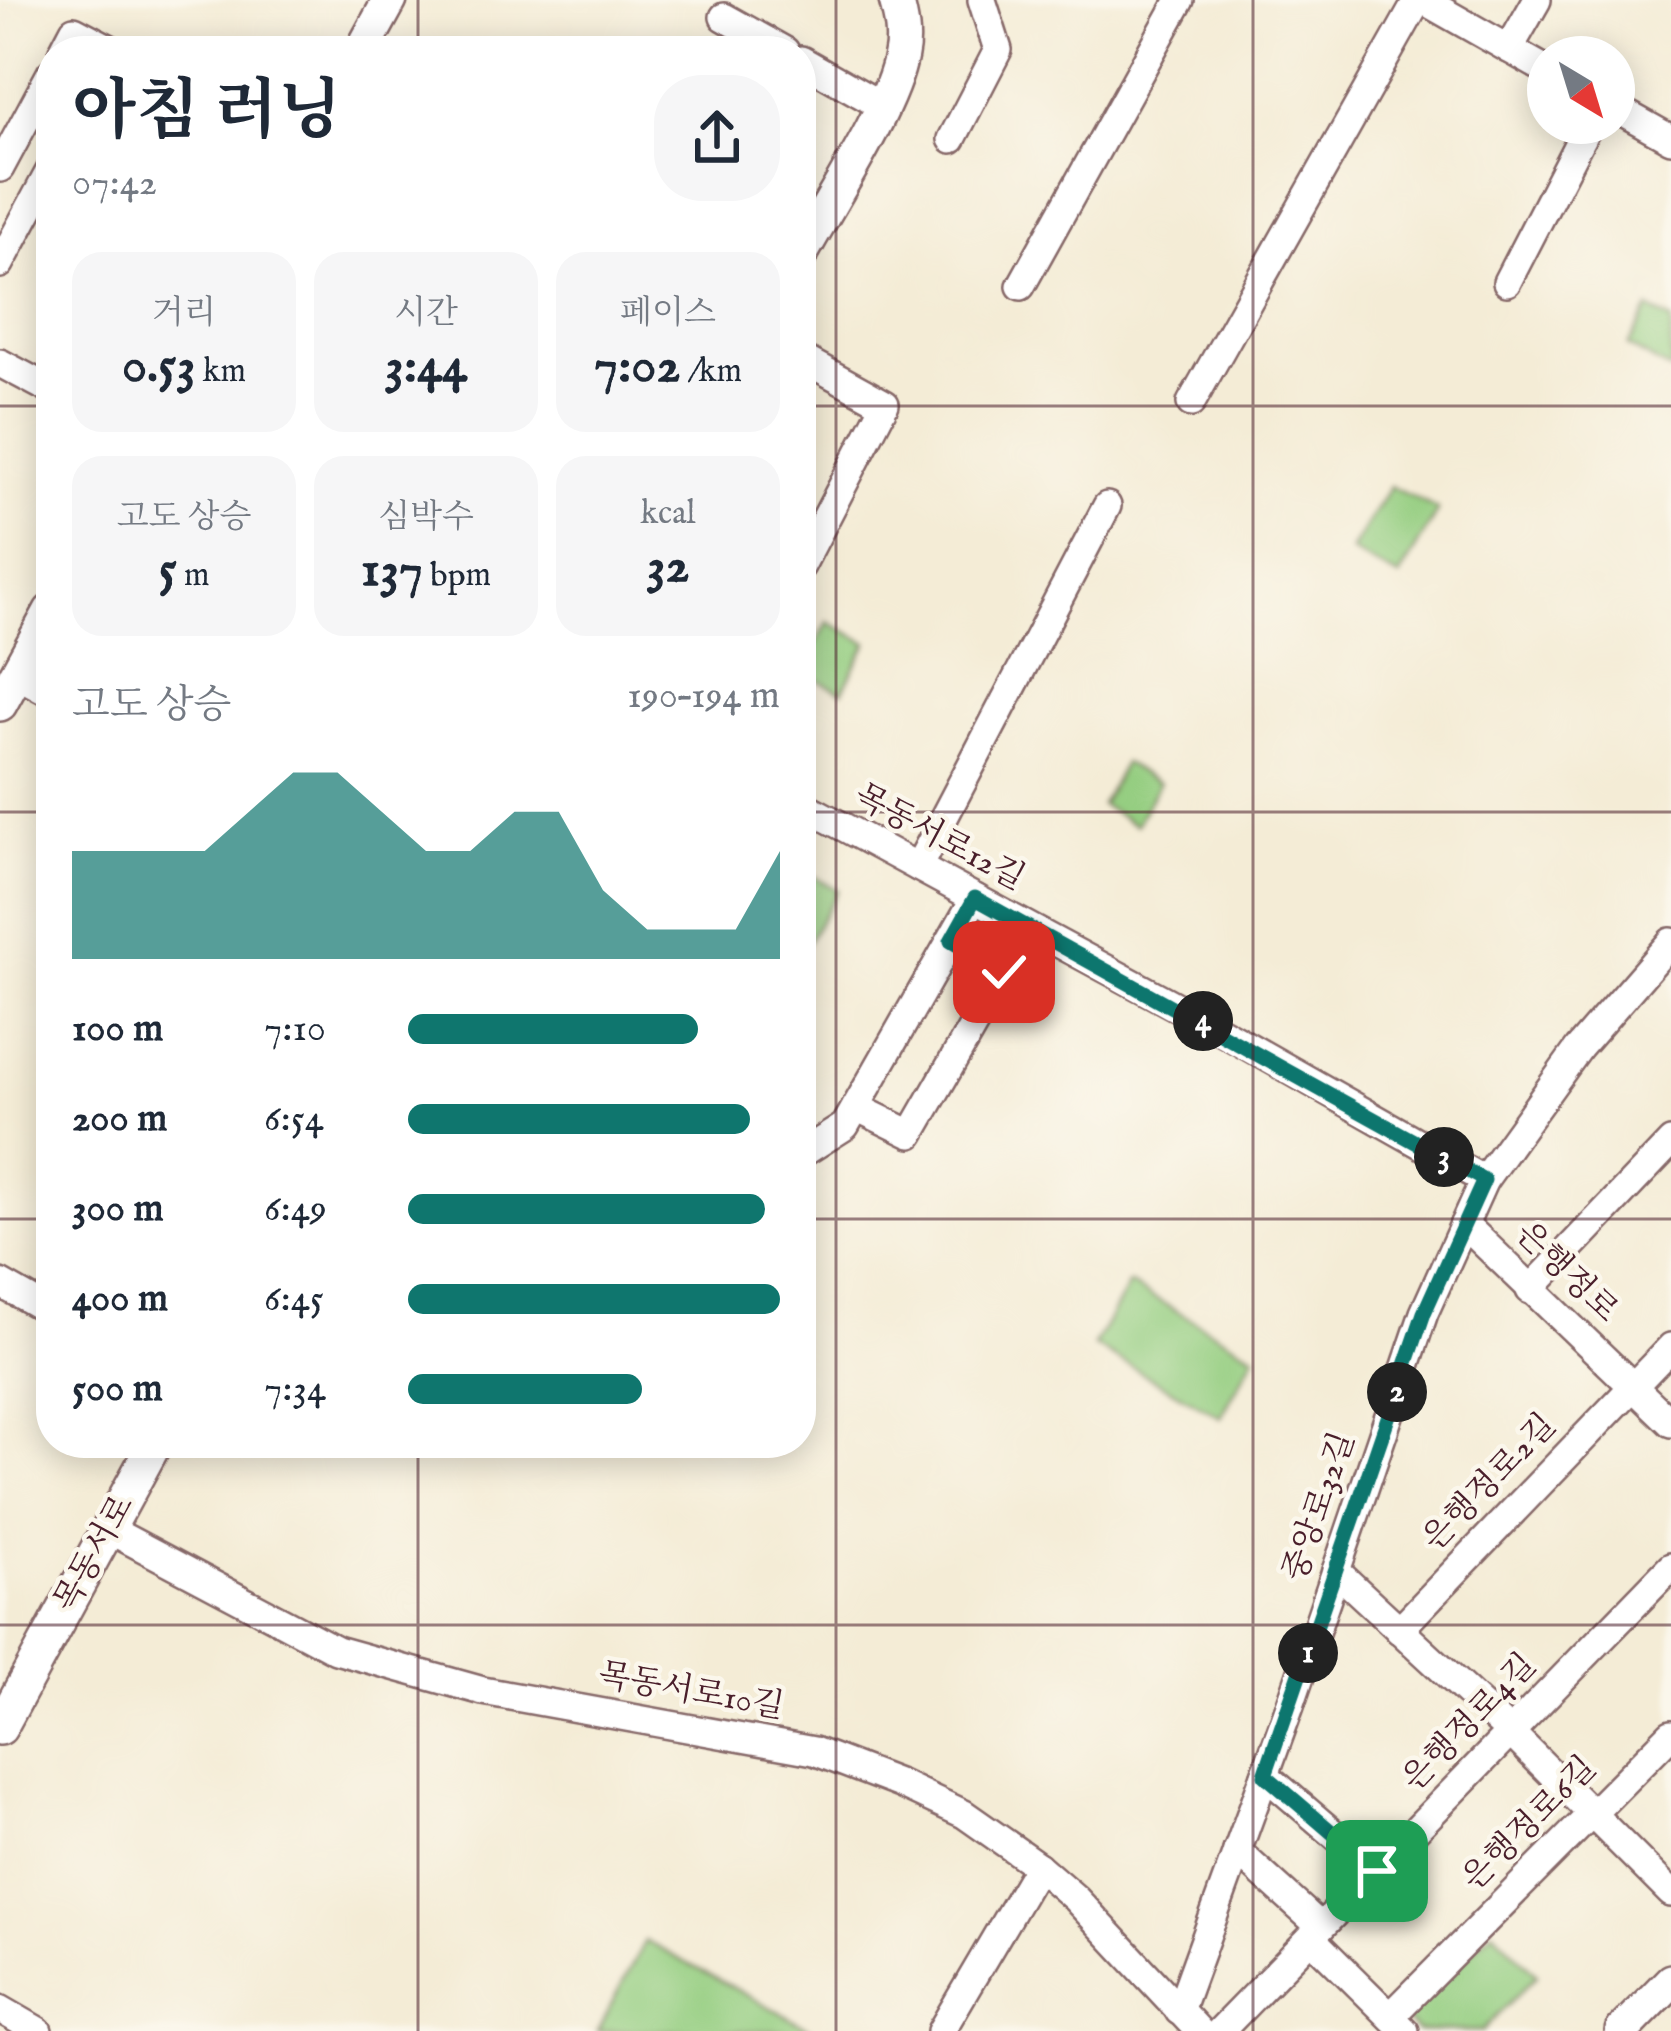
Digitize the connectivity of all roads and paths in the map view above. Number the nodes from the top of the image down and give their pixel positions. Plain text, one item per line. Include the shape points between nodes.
1 (390, 0) edge
2 (896, 0) edge
3 (982, 0) edge
4 (1180, 0) edge
5 (1420, 0) edge
6 (1537, 0) edge
7 (724, 17) dead end
8 (370, 36) edge
9 (758, 36) edge
10 (1509, 49) junction
11 (1527, 59) edge
12 (816, 69) edge
13 (36, 101) edge
14 (882, 106) junction
15 (1635, 119) edge
16 (952, 139) dead end
17 (1671, 139) edge
18 (1578, 144) edge
19 (0, 168) edge
20 (36, 198) edge
21 (816, 227) edge
22 (0, 264) edge
23 (1507, 282) dead end
24 (1021, 286) dead end
25 (0, 363) edge
26 (816, 366) edge
27 (36, 382) edge
28 (1192, 403) dead end
29 (1107, 506) dead end
30 (816, 537) edge
31 (36, 638) edge
32 (16, 674) junction
33 (36, 685) edge
34 (0, 704) edge
35 (816, 812) edge
36 (918, 868) junction
37 (975, 898) junction
38 (951, 941) junction
39 (1670, 944) edge
40 (856, 1107) junction
41 (1671, 1142) edge
42 (816, 1144) edge
43 (1484, 1180) junction
44 (1464, 1224) junction
45 (0, 1283) edge
46 (1530, 1290) junction
47 (36, 1303) edge
48 (1671, 1347) edge
49 (1633, 1387) junction
50 (1671, 1423) edge
51 (147, 1458) edge
52 (108, 1529) junction
53 (1671, 1568) edge
54 (1336, 1571) junction
55 (1399, 1630) junction
56 (0, 1728) edge
57 (1511, 1733) junction
58 (1671, 1733) edge
59 (1265, 1775) junction
60 (1591, 1813) junction
61 (1237, 1851) junction
62 (1038, 1866) junction
63 (1377, 1871) junction
64 (1671, 1893) edge
65 (1316, 1933) junction
66 (1671, 1981) edge
67 (0, 2009) edge
68 (1179, 2011) junction
69 (1398, 2024) edge
70 (38, 2031) edge
71 (941, 2031) edge
72 (1199, 2031) edge
73 (1220, 2031) edge
74 (1622, 2031) edge

1 - 8 main road
2 - 14 main road via 902,56
3 - 16 street via 998,50
4 - 24 street
5 - 10 street
5 - 28 street
6 - 10 street
7 - 9 street
10 - 11 street
12 - 14 street
13 - 19 street
14 - 21 main road
15 - 17 street
18 - 23 street
20 - 22 street
25 - 27 street
26 - 30 street via 885,404
29 - 36 street
31 - 32 main road
32 - 33 street
32 - 34 main road
35 - 36 street, 목동서로12길
36 - 37 street, 목동서로12길
37 - 38 street
37 - 43 street, 목동서로12길
38 - 40 street
38 - 40 street via 1004,972 911,1134
39 - 43 street, 중앙로32길 via 1579,1048
40 - 42 street via 845,1126
41 - 46 street
43 - 44 street, 중앙로32길
44 - 46 street, 은행정로
44 - 54 street, 중앙로32길 via 1424,1313
45 - 47 street
46 - 49 street, 은행정로
48 - 49 street, 은행정로2길
49 - 50 street, 은행정로
49 - 55 street, 은행정로2길
51 - 52 main road, 목동서로
52 - 56 main road, 목동서로
52 - 62 street, 목동서로10길 via 336,1650 483,1691 814,1751 964,1814
53 - 57 street, 은행정로4길
54 - 55 street
54 - 59 street, 중앙로32길
55 - 57 street
57 - 60 street
57 - 63 street, 은행정로4길
58 - 60 street, 은행정로6길
59 - 61 street, 중앙로32길
59 - 63 street
60 - 64 street
60 - 69 street, 은행정로6길
61 - 65 street
61 - 68 street, 중앙로32길
62 - 68 street, 목동서로10길
62 - 71 street
63 - 65 street, 은행정로4길
65 - 69 street
65 - 73 street, 은행정로4길
66 - 74 main road
67 - 70 street
68 - 72 street, 목동서로10길

